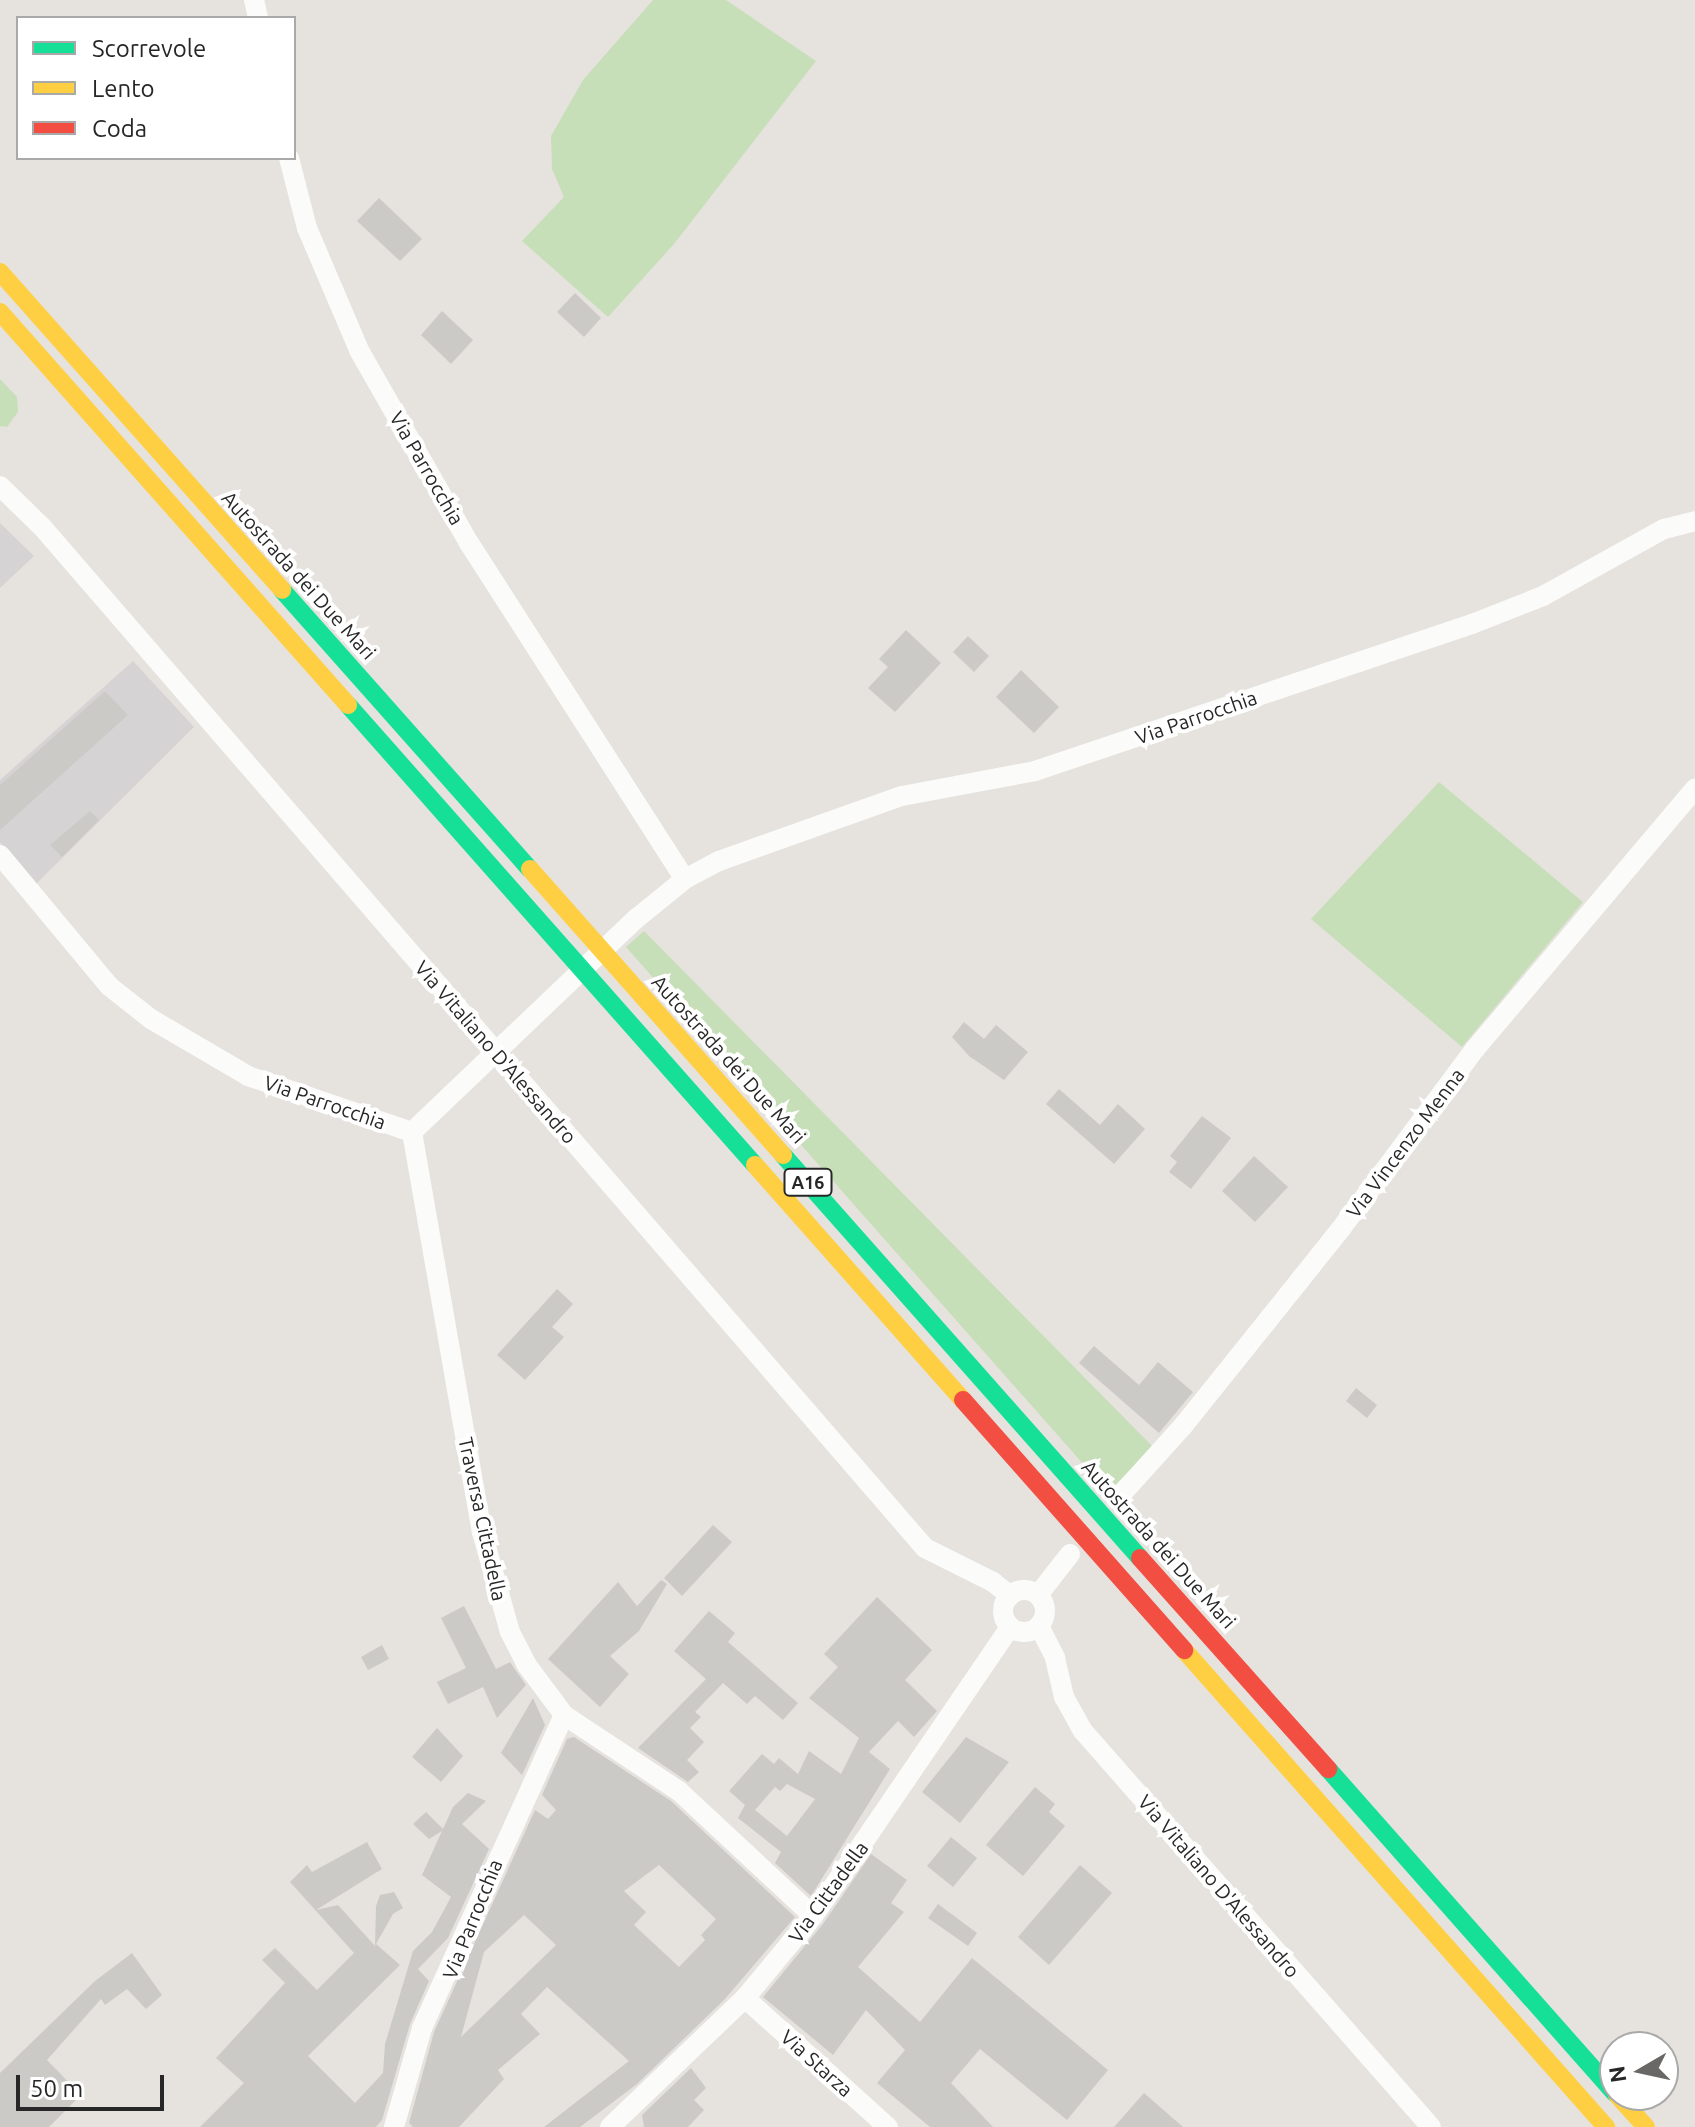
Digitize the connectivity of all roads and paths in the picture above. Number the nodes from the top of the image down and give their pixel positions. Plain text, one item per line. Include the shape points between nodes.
1 (290, 160) edge
2 (0, 272) edge
3 (0, 315) edge
4 (0, 486) edge
5 (1695, 521) edge
6 (1695, 789) edge
7 (0, 855) edge
8 (685, 879) junction
9 (412, 1132) junction
10 (1118, 1498) dead end
11 (1070, 1554) dead end
12 (1038, 1595) junction
13 (1010, 1596) junction
14 (1039, 1626) junction
15 (1010, 1627) junction
16 (564, 1715) junction
17 (813, 1916) junction
18 (745, 1998) junction
19 (1599, 2075) edge
20 (1631, 2111) edge
21 (396, 2126) edge
22 (610, 2127) edge
23 (888, 2127) edge
24 (1431, 2127) edge
25 (1606, 2127) edge
26 (1646, 2127) edge

1 - 8 street, Via Parrocchia via 307,228 360,352 469,543
2 - 19 highway, Autostrada dei Due Mari / A16
3 - 25 highway, A16
4 - 13 street, Via Vitaliano D'Alessandro via 43,528 925,1548
5 - 8 street, Via Parrocchia via 1664,529 1543,596 1472,624 1035,771 902,796 784,834
6 - 10 street, Via Vincenzo Menna via 1475,1049 1330,1242 1183,1426
7 - 9 street, Via Parrocchia via 109,986 199,1052 248,1076
8 - 9 street, Via Parrocchia via 556,991
9 - 16 street, Traversa Cittadella via 496,1589 526,1664
11 - 12 street
12 - 13 street via 1027,1590
12 - 14 street, Via Vitaliano D'Alessandro via 1045,1614
13 - 15 street via 1004,1615
14 - 15 street via 1028,1632
14 - 24 street, Via Vitaliano D'Alessandro via 1055,1658 1064,1697 1083,1731
15 - 17 street, Via Cittadella
16 - 17 street, Traversa Cittadella via 679,1791
16 - 21 street, Via Parrocchia via 422,2028
17 - 18 street, Via Cittadella
18 - 22 street, Via Cittadella
18 - 23 street, Via Starza
20 - 26 highway, Autostrada dei Due Mari / A16

